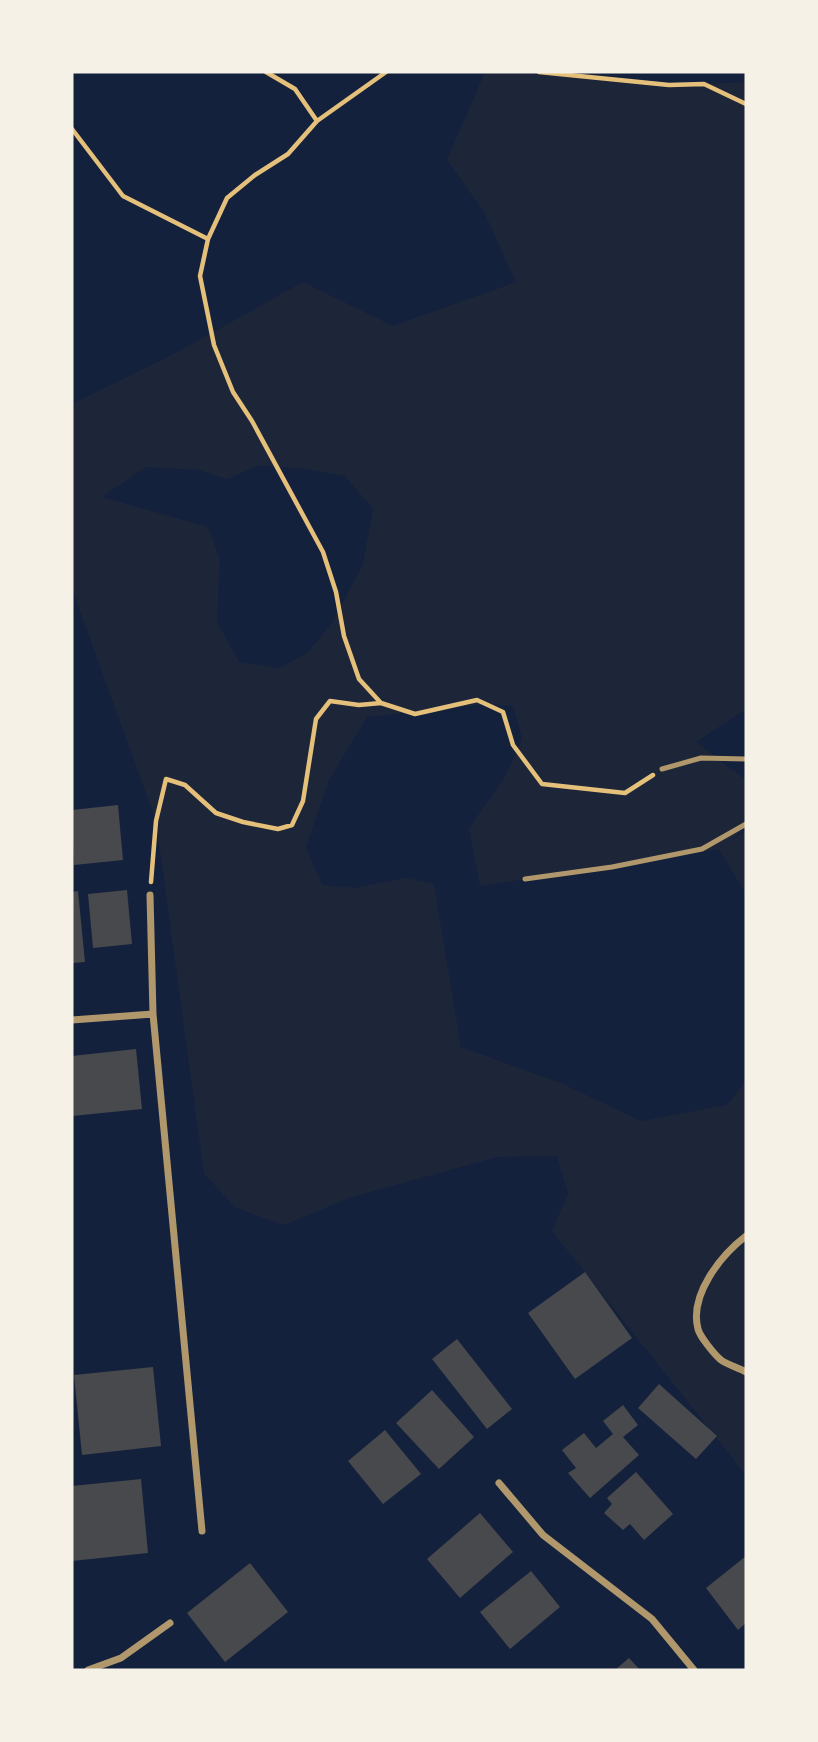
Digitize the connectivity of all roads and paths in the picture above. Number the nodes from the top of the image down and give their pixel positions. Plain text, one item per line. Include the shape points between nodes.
1 (266, 72) edge
2 (386, 72) edge
3 (539, 72) edge
4 (746, 104) edge
5 (317, 121) junction
6 (72, 128) edge
7 (208, 239) junction
8 (382, 703) junction
9 (746, 758) edge
10 (662, 769) joint
11 (746, 824) edge
12 (525, 879) dead end
13 (150, 895) joint
14 (153, 1014) junction
15 (72, 1020) edge
16 (746, 1236) edge
17 (746, 1372) edge
18 (499, 1483) dead end
19 (202, 1531) dead end
20 (170, 1623) dead end
21 (88, 1670) edge
22 (694, 1670) edge

1 - 5 path via 295,89
2 - 5 path
3 - 4 path via 669,85 704,84
5 - 7 path via 288,154 227,198
6 - 7 path via 123,196
7 - 8 path via 200,276 214,345 233,392 323,552 359,679
8 - 10 path via 415,714 477,700 503,712 513,745 542,783 625,793
8 - 13 path via 330,701 316,719 303,801 292,825 278,829 216,813 185,785 166,779 156,821
9 - 10 lane via 701,758
11 - 12 lane via 702,849
13 - 14 street
14 - 15 street
14 - 19 street
16 - 17 street via 729,1250 705,1284 698,1306 698,1331 721,1359
18 - 22 street via 543,1535 652,1619
20 - 21 street via 121,1658

